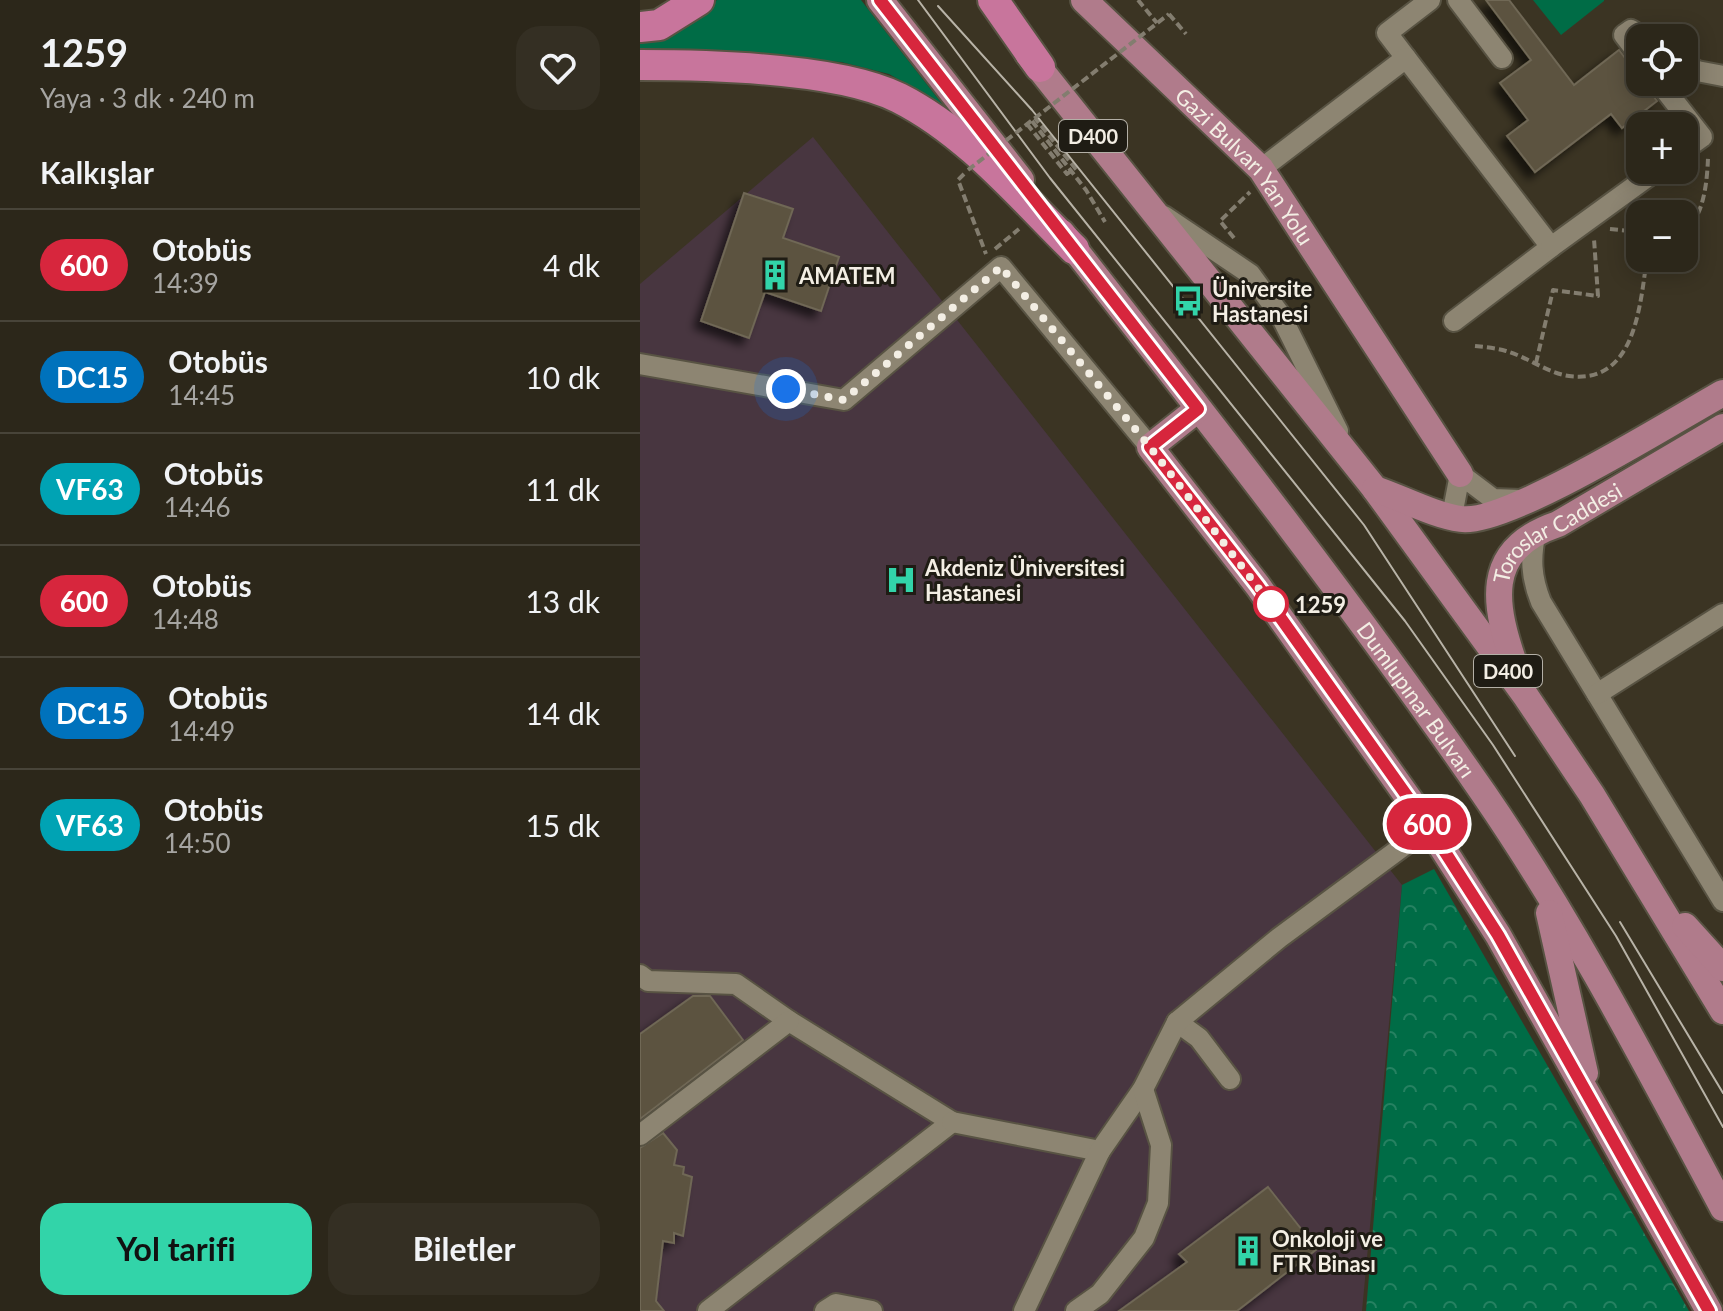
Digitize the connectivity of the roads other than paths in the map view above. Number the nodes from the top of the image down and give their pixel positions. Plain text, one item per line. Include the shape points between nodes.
1 (699, 0) edge
2 (880, 0) edge
3 (981, 0) edge
4 (993, 0) edge
5 (1084, 0) edge
6 (1430, 0) edge
7 (1458, 0) edge
8 (640, 27) edge
9 (1406, 58) junction
10 (1502, 58) dead end
11 (640, 65) edge
12 (1040, 67) junction
13 (1698, 71) edge
14 (1723, 76) edge
15 (1670, 96) edge
16 (1682, 112) edge
17 (1264, 173) junction
18 (1638, 184) edge
19 (1146, 204) junction
20 (1551, 247) junction
21 (1074, 249) junction
22 (1454, 321) dead end
23 (640, 364) edge
24 (1723, 393) edge
25 (1198, 409) junction
26 (1723, 427) edge
27 (1150, 447) junction
28 (1354, 463) junction
29 (1460, 474) junction
30 (1375, 489) junction
31 (1529, 499) junction
32 (1452, 516) junction
33 (1536, 531) junction
34 (1723, 614) edge
35 (1597, 694) junction
36 (1525, 695) junction
37 (1429, 827) junction
38 (1544, 890) junction
39 (1723, 901) edge
40 (640, 975) edge
41 (1715, 976) edge
42 (1723, 1011) edge
43 (789, 1021) junction
44 (1177, 1022) junction
45 (1230, 1079) dead end
46 (1143, 1089) junction
47 (1592, 1103) junction
48 (952, 1122) junction
49 (640, 1135) edge
50 (1100, 1151) junction
51 (1723, 1208) edge
52 (708, 1311) edge
53 (825, 1311) edge
54 (872, 1311) edge
55 (1024, 1311) edge
56 (1076, 1311) edge
57 (1709, 1311) edge

1 - 8 highway via 659,25
2 - 21 main road, Dumlupınar Bulvarı
3 - 12 main road
4 - 12 highway, D400
5 - 17 main road, Gazi Bulvarı Yan Yolu
6 - 9 street via 1387,33
7 - 10 street
9 - 17 street
9 - 20 street
11 - 21 highway via 817,75 897,97 978,154
12 - 19 main road, D400
13 - 14 street
15 - 16 street
17 - 29 main road, Gazi Bulvarı Yan Yolu
18 - 20 street
19 - 28 main road, D400
19 - 28 street via 1250,274 1281,316
20 - 22 street
21 - 25 main road, Dumlupınar Bulvarı
23 - 27 street via 844,400 1001,267
24 - 31 main road, Toroslar Caddesi
25 - 27 main road
25 - 38 main road, Dumlupınar Bulvarı via 1336,588 1485,796
26 - 33 main road, Toroslar Caddesi via 1558,524
27 - 37 main road via 1258,586
28 - 30 main road, D400
29 - 31 street via 1493,499
29 - 32 street
30 - 32 main road, Toroslar Caddesi
30 - 36 main road, D400
31 - 32 main road, Toroslar Caddesi via 1481,518
33 - 35 street via 1532,580
33 - 36 main road, Toroslar Caddesi via 1513,549 1498,591 1499,621
34 - 35 street
35 - 39 street
36 - 41 main road, D400 via 1650,888
37 - 44 street via 1279,938
37 - 47 main road via 1498,935
38 - 47 main road
38 - 51 main road, Dumlupınar Bulvarı via 1627,1028
40 - 43 street via 648,981 736,984
41 - 42 main road
43 - 48 street
43 - 49 street
44 - 45 street via 1199,1038
44 - 46 street
46 - 50 street
46 - 56 street via 1161,1145 1158,1203 1144,1238 1100,1294
47 - 57 main road
48 - 50 street
48 - 52 street
50 - 55 street
53 - 54 street via 836,1304

